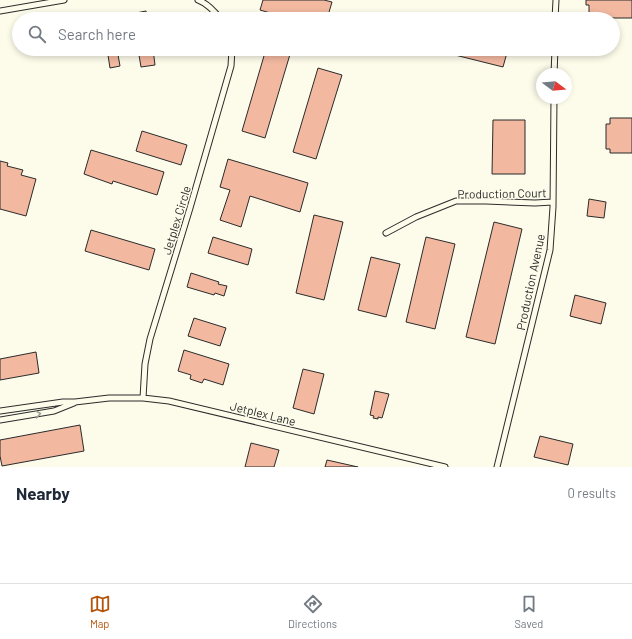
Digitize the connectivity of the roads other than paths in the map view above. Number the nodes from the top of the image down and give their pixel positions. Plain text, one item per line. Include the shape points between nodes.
1 (64, 0) edge
2 (198, 0) edge
3 (556, 0) edge
4 (0, 11) edge
5 (214, 12) edge
6 (555, 12) edge
7 (232, 56) edge
8 (555, 56) edge
9 (554, 68) edge
10 (554, 104) edge
11 (553, 202) junction
12 (386, 233) dead end
13 (143, 398) junction
14 (75, 402) junction
15 (0, 411) edge
16 (0, 420) edge
17 (445, 467) edge
18 (497, 467) edge

1 - 4 street
2 - 5 street
3 - 6 street
7 - 13 street, Jetplex Circle via 231,66 150,339 145,364
8 - 9 street
10 - 11 street, Production Avenue
11 - 12 street, Production Court via 456,201
11 - 18 street, Production Avenue via 550,250
13 - 14 street, Jetplex Lane
13 - 17 street, Jetplex Lane via 191,406
14 - 15 street, Jetplex Lane
16 -> 14 street, Jetplex Lane via 54,411

